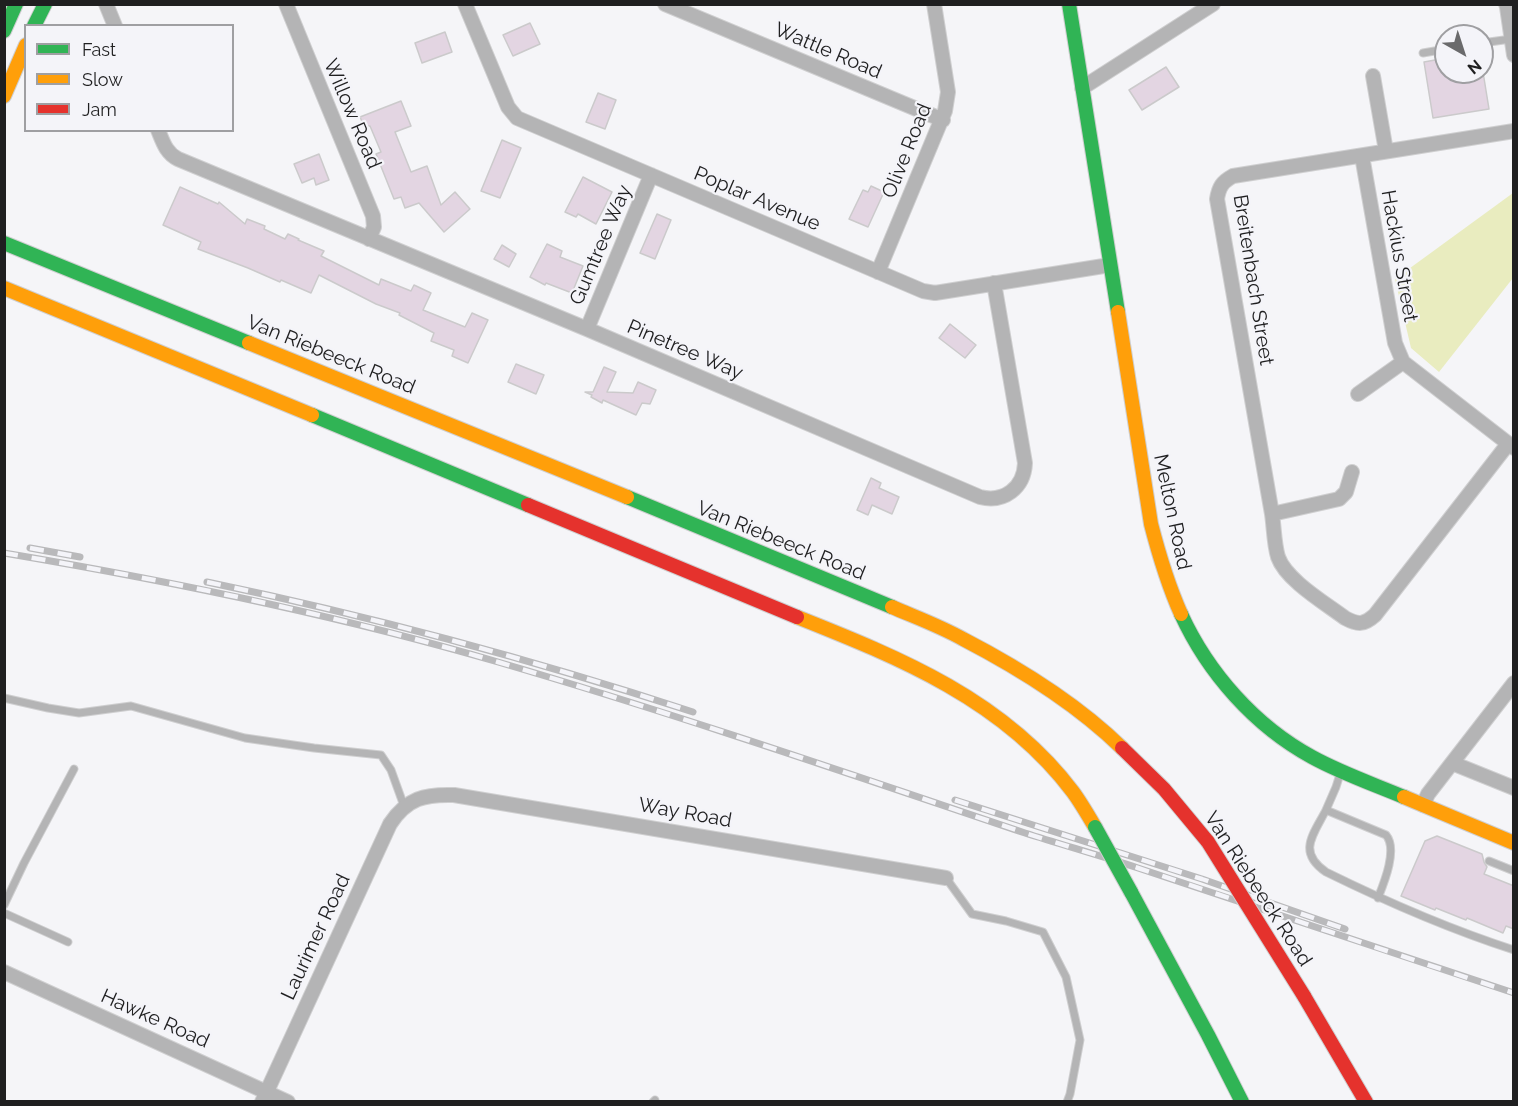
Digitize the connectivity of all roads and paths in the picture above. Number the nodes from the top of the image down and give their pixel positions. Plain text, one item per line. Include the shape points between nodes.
1 (16, 4) edge
2 (45, 4) edge
3 (106, 4) edge
4 (286, 4) edge
5 (465, 4) edge
6 (665, 4) edge
7 (934, 4) edge
8 (1069, 4) edge
9 (1214, 4) edge
10 (1508, 5) edge
11 (35, 24) edge
12 (114, 24) edge
13 (4, 31) edge
14 (1511, 39) junction
15 (1494, 42) edge
16 (24, 50) edge
17 (1434, 51) edge
18 (1423, 53) dead end
19 (1514, 55) edge
20 (1373, 76) dead end
21 (1082, 88) junction
22 (4, 96) edge
23 (943, 120) junction
24 (1514, 131) edge
25 (159, 132) edge
26 (1386, 151) junction
27 (1362, 156) junction
28 (651, 175) junction
29 (369, 239) junction
30 (4, 243) edge
31 (1110, 265) junction
32 (879, 272) junction
33 (994, 283) junction
34 (4, 288) edge
35 (587, 329) junction
36 (1403, 362) junction
37 (1358, 394) dead end
38 (1510, 446) edge
39 (1352, 472) dead end
40 (1272, 514) junction
41 (1514, 683) edge
42 (4, 698) edge
43 (1452, 763) junction
44 (74, 770) dead end
45 (1341, 771) junction
46 (1514, 788) edge
47 (417, 799) joint
48 (1423, 805) junction
49 (404, 806) junction
50 (1326, 810) junction
51 (1514, 843) edge
52 (1489, 861) dead end
53 (1514, 871) edge
54 (946, 878) joint
55 (1378, 898) junction
56 (4, 905) edge
57 (4, 913) edge
58 (68, 942) dead end
59 (1514, 950) edge
60 (4, 972) edge
61 (265, 1096) edge
62 (288, 1101) edge
63 (1067, 1101) edge
64 (1242, 1101) edge
65 (1366, 1101) edge

1 - 13 main road
2 - 11 main road
3 - 12 street
4 - 29 street, Willow Road via 373,216
5 - 28 street, Poplar Avenue via 513,115
6 - 23 street, Wattle Road
7 - 23 street, Olive Road via 948,92
8 - 21 main road, Melton Road
9 - 21 street
10 - 14 street
14 - 15 lane
14 - 19 street
16 - 22 main road
17 - 18 lane
20 - 26 street
21 - 31 main road, Melton Road
23 - 32 street, Olive Road
24 - 26 street, Breitenbach Street
25 - 29 street, Pinetree Way via 166,149 178,159
26 - 27 street, Breitenbach Street
27 - 36 street, Hackius Street via 1395,343
27 - 40 street, Breitenbach Street via 1233,176 1220,185 1218,192
28 - 32 street, Poplar Avenue
28 - 35 street, Gumtree Way
29 - 35 street, Pinetree Way
30 - 65 main road, Van Riebeeck Road, bridge via 899,610 962,638 1035,681 1106,734 1164,789 1208,842
31 - 33 street, Poplar Avenue
31 - 45 main road, Melton Road via 1151,524 1174,602 1201,651 1236,697 1280,736
32 - 33 street, Poplar Avenue via 935,293
33 - 35 street, Pinetree Way via 1025,463 1017,487 1008,495 991,499
34 - 64 main road, bridge via 880,650 948,684 1005,722 1073,792
36 - 37 street
36 - 38 street
38 - 40 street, Breitenbach Street via 1368,622 1345,618 1287,572 1278,556
39 - 40 street via 1346,492 1339,499
41 - 43 street
42 - 49 lane via 79,713 131,706 245,738 381,755
43 - 46 street
43 - 48 street
44 - 56 lane
45 - 48 main road, Melton Road
45 - 50 lane
47 - 49 street, Laurimer Road
47 - 54 street, Way Road via 454,795
48 - 51 main road, Melton Road
49 - 61 street, Laurimer Road via 390,824
50 - 55 lane via 1311,842 1309,852 1314,862
50 - 55 lane via 1389,838 1389,867
52 - 53 lane
54 - 63 lane via 972,914 1043,932 1066,977 1080,1040
55 - 59 lane
57 - 58 lane
60 - 61 street, Hawke Road
61 - 62 street, Hawke Road

